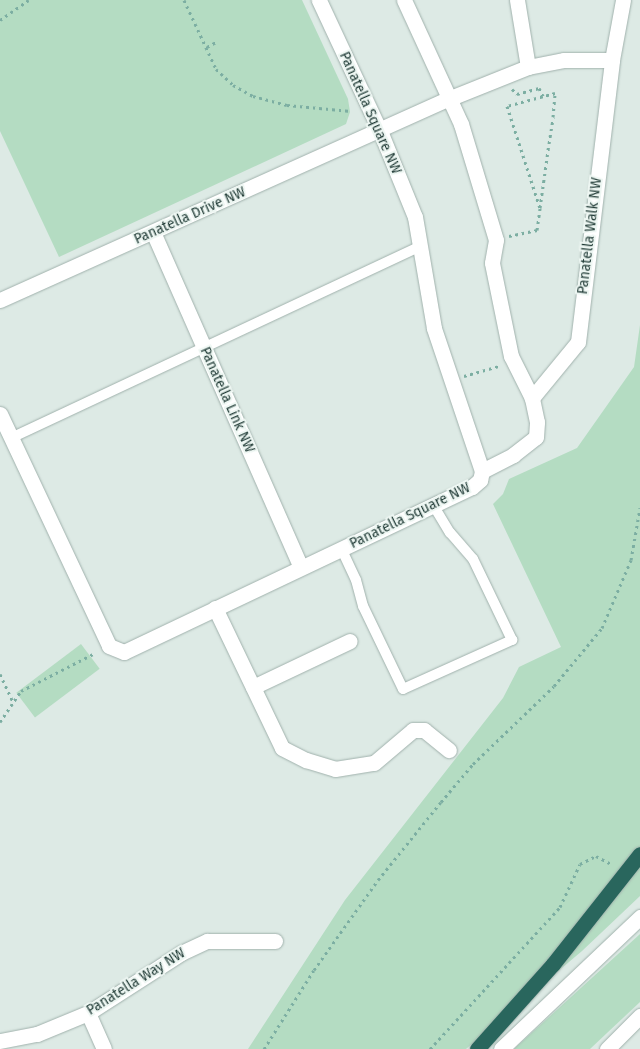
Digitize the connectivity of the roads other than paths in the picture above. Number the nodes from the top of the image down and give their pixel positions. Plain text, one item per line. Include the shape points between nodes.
1 (319, 0) edge
2 (404, 0) edge
3 (517, 0) edge
4 (623, 0) edge
5 (612, 60) junction
6 (528, 67) junction
7 (448, 98) junction
8 (380, 131) junction
9 (153, 232) junction
10 (420, 246) junction
11 (0, 300) edge
12 (204, 347) junction
13 (532, 398) junction
14 (0, 414) edge
15 (11, 438) junction
16 (482, 471) junction
17 (433, 505) junction
18 (341, 548) junction
19 (302, 567) junction
20 (215, 608) junction
21 (350, 641) dead end
22 (253, 687) junction
23 (449, 750) dead end
24 (640, 854) edge
25 (640, 917) edge
26 (275, 941) dead end
27 (88, 1013) junction
28 (640, 1016) edge
29 (0, 1041) edge
30 (104, 1049) edge
31 (477, 1049) edge
32 (501, 1049) edge
33 (606, 1049) edge

1 - 8 street, Panatella Square NW
2 - 7 street
3 - 6 street
4 - 5 street, Panatella Walk NW
5 - 6 street via 564,60
5 - 13 street, Panatella Walk NW via 578,342
6 - 7 street
7 - 8 street
7 - 13 street via 461,124 496,240 492,263 511,356
8 - 9 street, Panatella Drive NW
8 - 10 street, Panatella Square NW via 415,217
9 - 11 street, Panatella Drive NW
9 - 12 street, Panatella Link NW
10 - 12 lane
10 - 16 street, Panatella Square NW via 434,328
12 - 15 lane
12 - 19 street, Panatella Link NW
13 - 16 street via 537,422 536,437 513,455
14 - 15 street
15 - 20 street, Panatella Square NW via 110,646 124,652
16 - 17 street, Panatella Square NW via 480,480 472,487
17 - 18 street, Panatella Square NW
17 - 18 lane via 450,533 473,560 512,640 403,689 363,606 356,580
18 - 19 street, Panatella Square NW
19 - 20 street, Panatella Square NW
20 - 22 street
21 - 22 street
22 - 23 street via 282,748 306,760 335,769 374,763 413,730 424,730
24 - 31 highway via 553,964
25 - 32 street
26 - 27 street, Panatella Way NW via 207,941 181,953
27 - 29 street, Panatella Way NW via 37,1034
27 - 30 street
28 - 33 street

